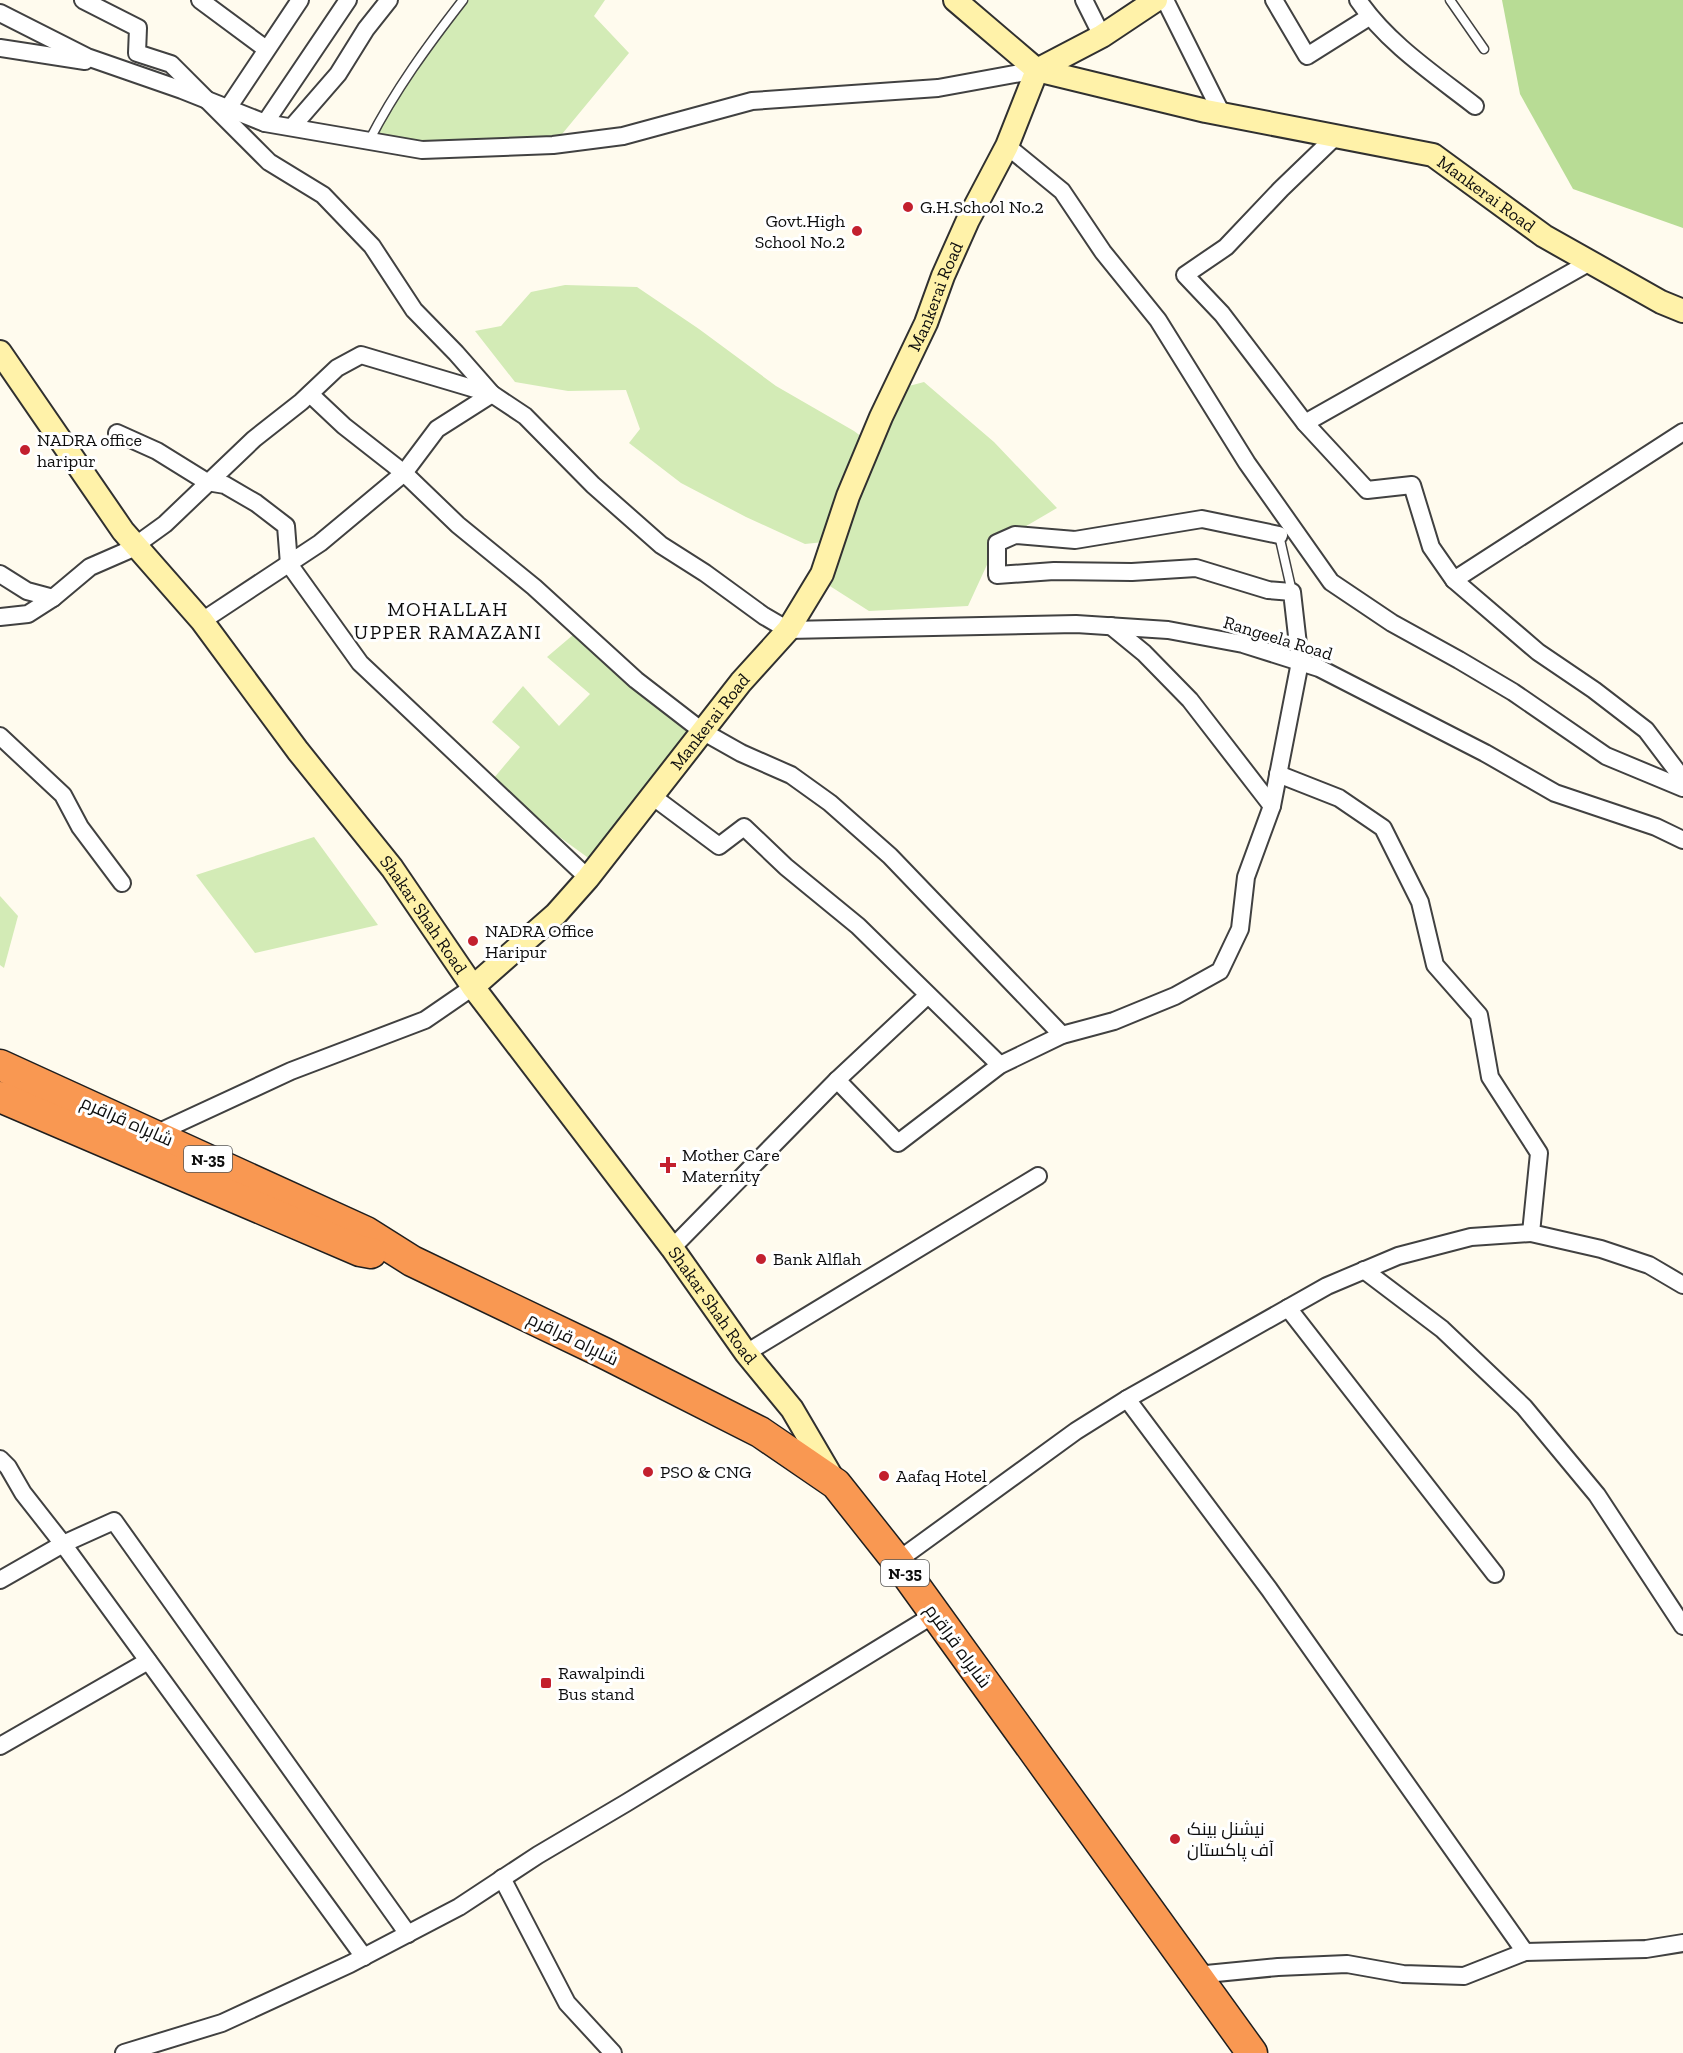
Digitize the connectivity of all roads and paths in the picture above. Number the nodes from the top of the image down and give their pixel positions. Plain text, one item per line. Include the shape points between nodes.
1 (82, 0) edge
2 (200, 0) edge
3 (300, 0) edge
4 (348, 0) edge
5 (389, 0) edge
6 (463, 0) edge
7 (955, 0) edge
8 (1084, 0) edge
9 (1156, 0) edge
10 (1165, 0) edge
11 (1274, 0) edge
12 (1358, 0) edge
13 (1450, 0) edge
14 (0, 13) edge
15 (1369, 17) junction
16 (1102, 36) junction
17 (0, 48) edge
18 (1484, 49) dead end
19 (266, 50) junction
20 (117, 67) junction
21 (1037, 70) junction
22 (206, 99) junction
23 (1475, 106) dead end
24 (228, 108) junction
25 (1222, 114) junction
26 (265, 123) junction
27 (292, 127) junction
28 (1336, 136) junction
29 (369, 141) junction
30 (1007, 146) junction
31 (1590, 262) junction
32 (1683, 311) edge
33 (0, 352) edge
34 (310, 393) junction
35 (492, 394) junction
36 (1305, 423) junction
37 (1683, 432) edge
38 (117, 433) dead end
39 (404, 472) junction
40 (207, 482) junction
41 (1279, 535) joint
42 (135, 545) junction
43 (289, 564) junction
44 (0, 574) edge
45 (1454, 580) junction
46 (1292, 592) junction
47 (53, 598) junction
48 (0, 617) edge
49 (201, 621) junction
50 (1111, 626) junction
51 (788, 630) junction
52 (1300, 662) junction
53 (702, 731) junction
54 (0, 736) edge
55 (1278, 774) junction
56 (1683, 779) edge
57 (1683, 788) edge
58 (652, 796) junction
59 (1272, 806) junction
60 (1683, 840) edge
61 (588, 878) junction
62 (122, 883) dead end
63 (473, 987) junction
64 (928, 995) junction
65 (1062, 1035) junction
66 (0, 1065) edge
67 (1000, 1065) junction
68 (837, 1080) junction
69 (0, 1097) edge
70 (155, 1134) junction
71 (1038, 1176) dead end
72 (1531, 1233) junction
73 (672, 1248) junction
74 (412, 1261) junction
75 (1365, 1270) junction
76 (1683, 1285) edge
77 (1288, 1308) junction
78 (746, 1353) junction
79 (1127, 1399) junction
80 (3, 1465) edge
81 (836, 1484) junction
82 (63, 1544) junction
83 (897, 1561) junction
84 (1495, 1574) dead end
85 (0, 1580) edge
86 (935, 1614) junction
87 (1683, 1626) edge
88 (148, 1661) junction
89 (0, 1746) edge
90 (502, 1878) junction
91 (408, 1934) junction
92 (1683, 1942) edge
93 (1525, 1952) junction
94 (364, 1957) junction
95 (1196, 1975) junction
96 (124, 2053) edge
97 (613, 2053) edge
98 (1252, 2053) edge

1 - 22 street via 138,28 138,53 171,64
2 - 19 street
3 - 19 street
4 - 26 street
5 - 27 street via 338,74
6 - 29 lane via 388,105
7 - 21 street
8 - 16 street
9 - 16 street
10 - 25 street
11 - 15 street via 1306,56
12 - 15 street
13 - 18 lane
14 - 20 street via 87,57
15 - 23 street
16 - 21 street
17 - 20 street
19 - 24 street
20 - 22 street
21 - 25 street, Mankerai Road
21 - 29 street via 938,88 752,101 623,136 553,145 422,150
21 - 30 street, Mankerai Road
22 - 24 street
22 - 35 street via 269,162 323,195 372,246 414,310
24 - 26 street
25 - 28 street, Mankerai Road
26 - 27 street
27 - 29 street
28 - 31 street, Mankerai Road via 1433,155 1544,236
28 - 36 street via 1226,247 1185,275 1222,314
30 - 51 street, Mankerai Road via 968,220 926,323 881,417 848,496 822,574
30 - 57 street via 1062,191 1103,252 1158,320 1247,463 1331,582 1392,623 1513,692 1606,756
31 - 32 street, Mankerai Road
31 - 36 street
33 - 42 street, Shakar Shah Road
34 - 35 street via 338,368 361,355
34 - 39 street
34 - 40 street
35 - 39 street via 437,429
35 - 51 street via 525,416 593,485 661,544
36 - 45 street via 1367,490 1412,485 1431,547
37 - 45 street
38 - 40 street via 157,451
39 - 43 street
39 - 53 street via 458,525 534,587 636,680
40 - 42 street via 165,524
40 - 43 street via 225,485 286,526
41 - 46 lane
41 - 46 street via 1202,519 1075,540 1015,535 997,543 997,575 1196,568 1268,590
42 - 47 street via 90,567
42 - 49 street, Shakar Shah Road
43 - 49 street
43 - 61 street via 360,663
44 - 47 street via 27,591
45 - 56 street via 1538,652 1646,730
46 - 52 street
47 - 48 street via 28,614
49 - 63 street, Shakar Shah Road via 392,868
50 - 51 street, Rangeela Road
50 - 52 street, Rangeela Road via 1168,630 1232,642
50 - 59 street via 1144,652 1190,700
51 - 53 street, Mankerai Road
52 - 55 street
52 - 60 street, Rangeela Road via 1319,668 1556,793
53 - 58 street, Mankerai Road
53 - 65 street via 791,775 830,802 890,856
54 - 62 street via 63,795 80,827
55 - 59 street
55 - 72 street via 1339,798 1383,828 1420,902 1435,965 1479,1014 1490,1077 1539,1154
58 - 61 street, Mankerai Road
58 - 64 street via 720,846 744,827 858,926
59 - 65 street via 1246,877 1240,929 1220,971 1175,996 1114,1021
61 - 63 street, Mankerai Road via 556,914
63 - 70 street via 425,1020 291,1071
63 - 73 street, Shakar Shah Road
64 - 67 street
64 - 68 street
65 - 67 street
66 - 70 highway, شاہراہ قراقرم / N-35
67 - 68 street via 898,1143
68 - 73 street
69 - 74 highway, شاہراہ قراقرم / N-35 via 360,1251
70 - 74 highway, شاہراہ قراقرم / N-35 via 366,1232
71 - 78 street
72 - 75 street via 1471,1237 1398,1256
72 - 76 street via 1649,1265
73 - 78 street, Shakar Shah Road
74 - 81 highway, شاہراہ قراقرم / N-35 via 760,1432
75 - 77 street
75 - 87 street via 1442,1329 1524,1407 1597,1495
77 - 79 street
77 - 84 street
78 - 81 street, Shakar Shah Road via 792,1409
79 - 83 street via 1076,1431
79 - 93 street via 1269,1589
80 - 82 street
81 - 83 highway, شاہراہ قراقرم / N-35
82 - 85 street
82 - 88 street
82 - 91 street via 114,1521
83 - 86 highway, شاہراہ قراقرم / N-35
86 - 90 street
86 - 95 highway, شاہراہ قراقرم / N-35
88 - 89 street
88 - 94 street
90 - 91 street
90 - 97 street via 567,2003
91 - 94 street
92 - 93 street via 1646,1949
93 - 95 street via 1464,1976 1403,1974 1347,1964
94 - 96 street via 222,2023
95 - 98 highway, شاہراہ قراقرم / N-35

